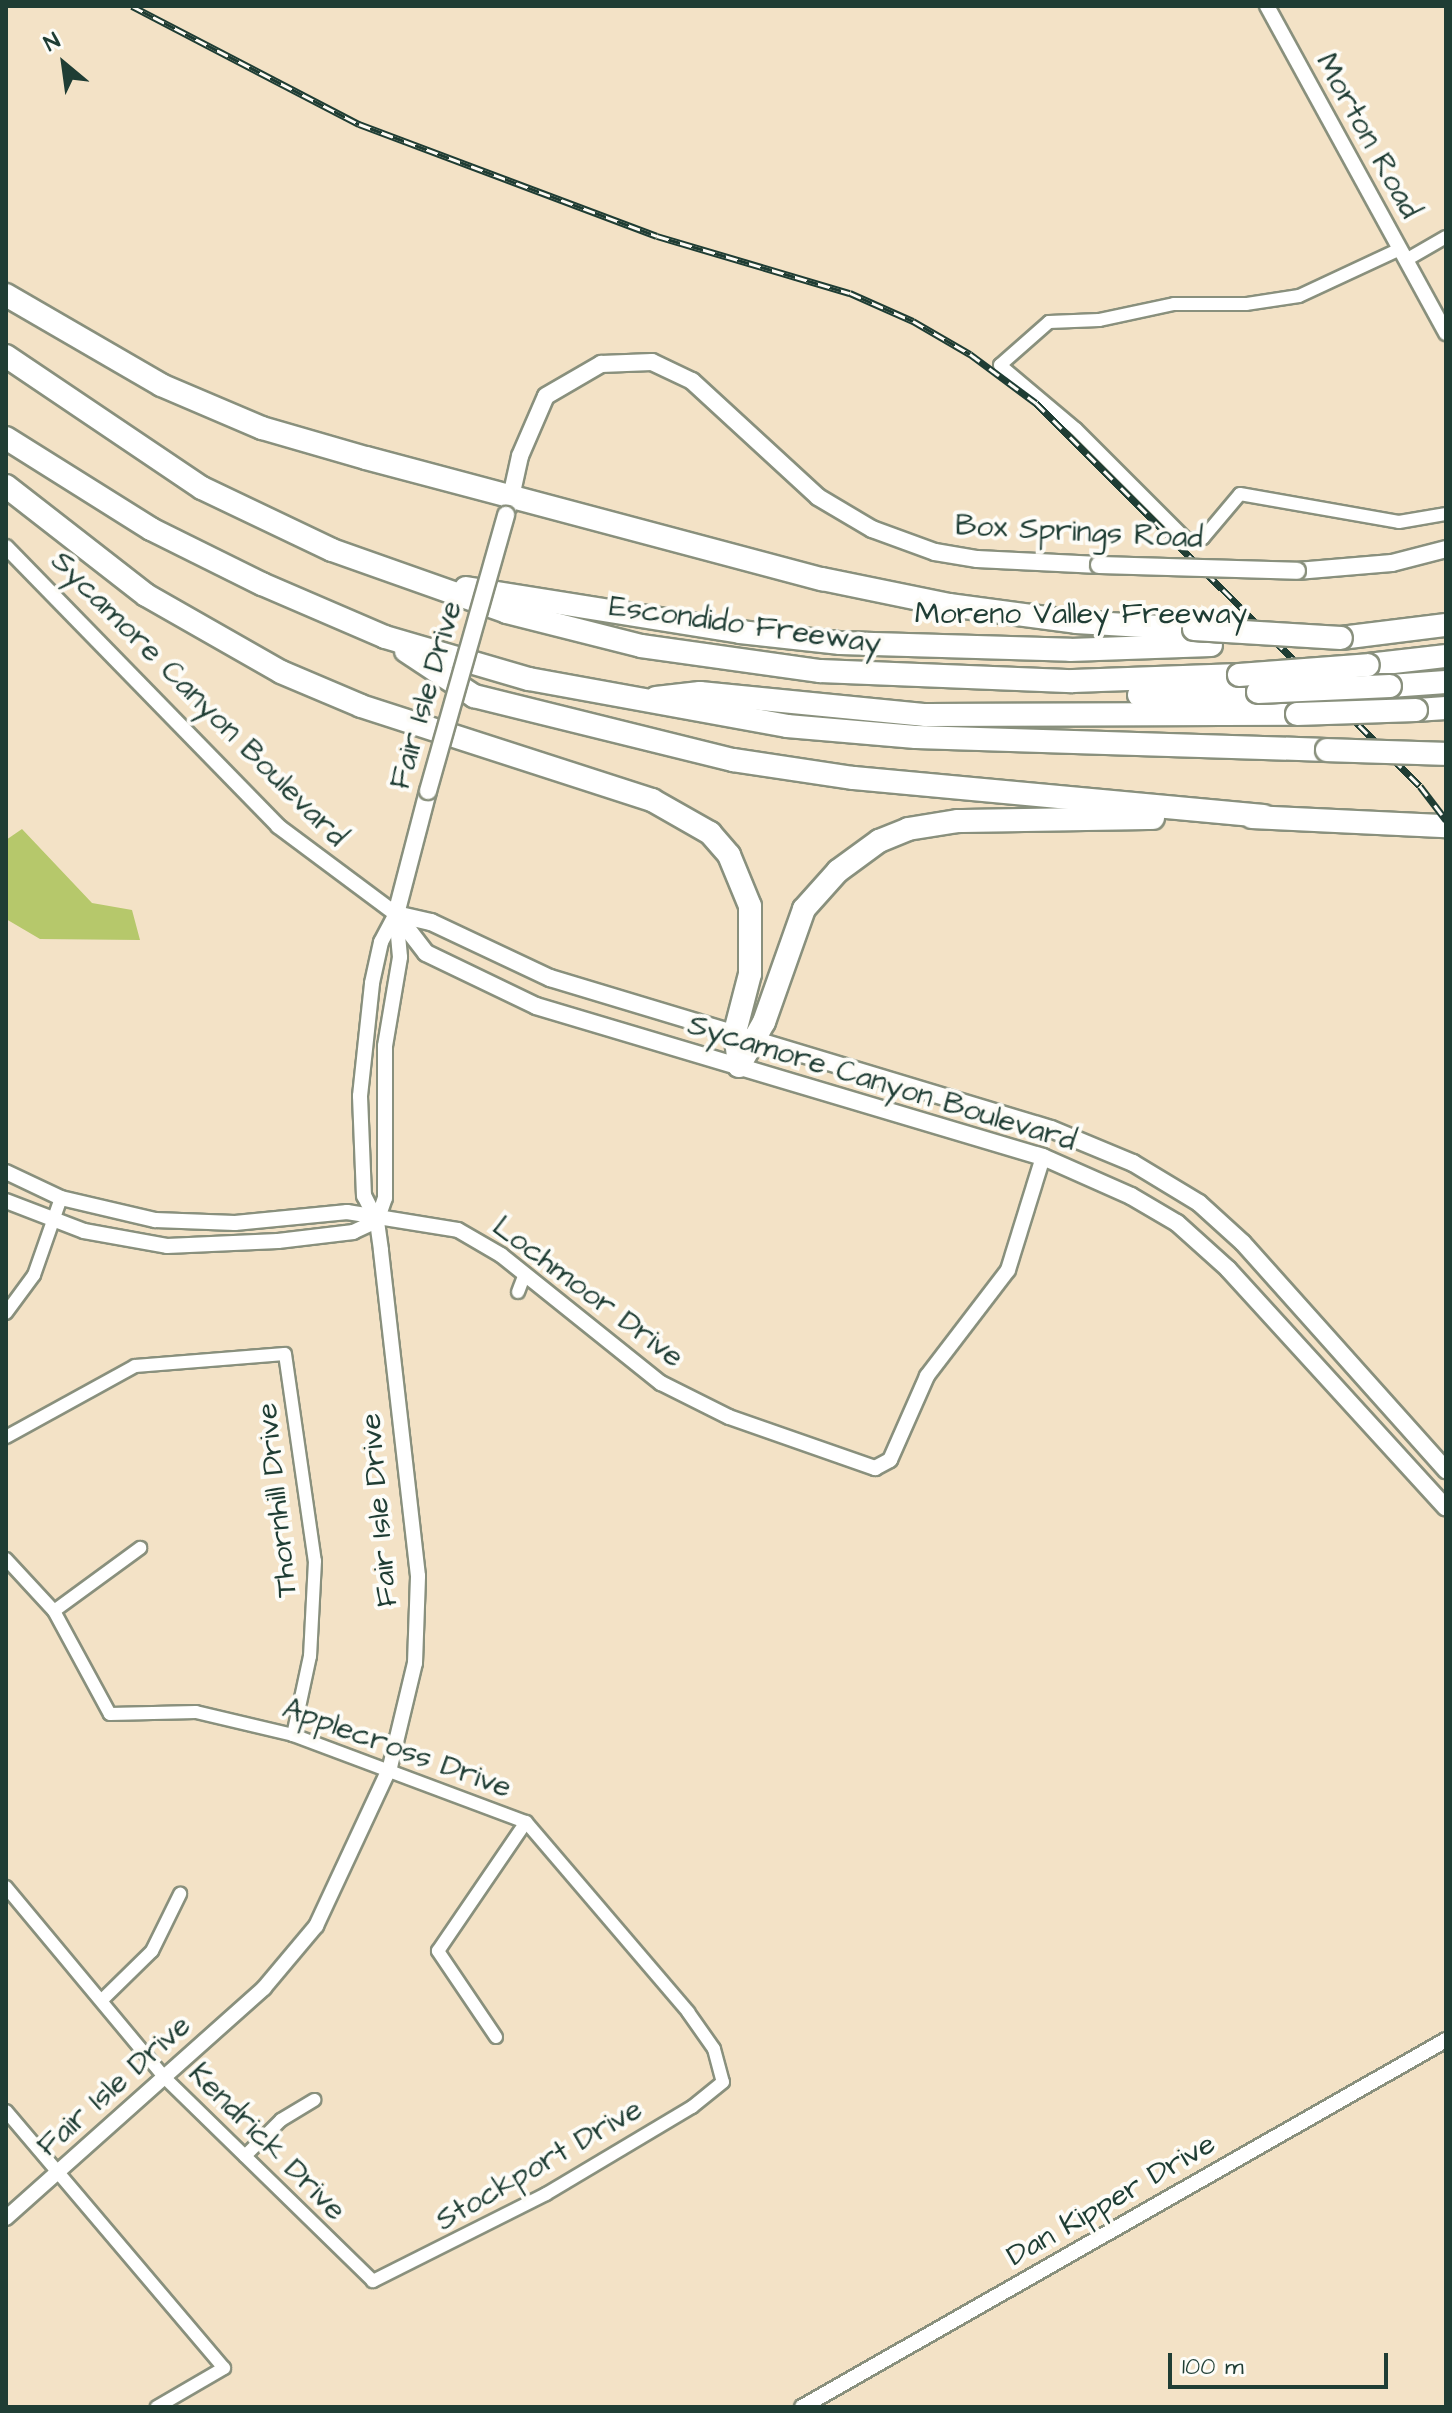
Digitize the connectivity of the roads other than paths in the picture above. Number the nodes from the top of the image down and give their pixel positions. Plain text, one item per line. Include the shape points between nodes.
1 (1267, 6) edge
2 (1446, 237) edge
3 (1403, 254) junction
4 (6, 295) edge
5 (1446, 333) edge
6 (6, 356) edge
7 (6, 438) edge
8 (6, 486) edge
9 (512, 493) junction
10 (1446, 514) edge
11 (6, 547) edge
12 (1446, 549) edge
13 (332, 550) junction
14 (433, 585) junction
15 (1446, 625) edge
16 (385, 637) junction
17 (1341, 638) junction
18 (1446, 656) edge
19 (1446, 682) edge
20 (627, 701) junction
21 (1446, 708) edge
22 (1446, 754) edge
23 (1263, 816) junction
24 (1446, 826) edge
25 (396, 914) junction
26 (745, 1035) junction
27 (739, 1066) junction
28 (1043, 1157) junction
29 (6, 1172) edge
30 (61, 1198) junction
31 (6, 1201) edge
32 (54, 1220) junction
33 (377, 1221) junction
34 (525, 1274) junction
35 (518, 1292) dead end
36 (6, 1313) edge
37 (6, 1437) edge
38 (1446, 1470) edge
39 (1446, 1508) edge
40 (140, 1548) dead end
41 (6, 1559) edge
42 (54, 1611) junction
43 (293, 1735) junction
44 (390, 1767) junction
45 (526, 1822) junction
46 (6, 1887) edge
47 (180, 1894) dead end
48 (102, 2000) junction
49 (496, 2037) dead end
50 (1446, 2040) edge
51 (165, 2078) junction
52 (723, 2082) joint
53 (314, 2100) dead end
54 (6, 2111) edge
55 (245, 2156) junction
56 (58, 2174) junction
57 (6, 2218) edge
58 (373, 2281) joint
59 (157, 2407) edge
60 (802, 2407) edge

1 - 3 street, Morton Road
2 - 3 street
3 - 5 street, Morton Road
3 - 10 street via 1299,296 1246,304 1174,304 1099,320 1049,322 1000,365 1076,429 1187,540 1203,538 1240,494 1399,522
4 - 9 highway via 161,385 262,428
6 - 13 highway, Escondido Freeway via 164,466
7 - 16 highway via 151,529
8 - 26 highway via 146,595 281,672 361,706 652,800 710,833 729,855 750,906
9 - 12 main road, Box Springs Road, bridge via 528,432 546,396 601,364 652,362 692,381 818,497 872,529 935,552 977,559 1297,571 1392,563
9 - 17 highway, bridge via 702,551 921,599 1076,622
9 - 25 main road, Fair Isle Drive, bridge
11 - 25 street, Sycamore Canyon Boulevard via 278,826
13 - 14 highway, Escondido Freeway
13 - 19 highway, bridge via 453,604 606,648 757,676 980,694 1258,692
14 - 17 highway, Moreno Valley Freeway, bridge via 512,592 581,608 840,643 1070,650
14 - 18 highway, Escondido Freeway, bridge via 507,612 641,646 820,671 1043,681 1239,675
15 - 17 highway, Moreno Valley Freeway
16 - 20 highway
16 - 23 highway via 474,696 733,760 854,778
20 - 21 highway, bridge via 700,693 810,707 1002,717
20 - 22 highway, bridge via 787,726 916,737
23 - 24 highway
23 - 26 highway via 958,821 908,829 879,841 838,871 804,909
25 - 26 main road, Sycamore Canyon Boulevard via 431,922 550,978
25 - 27 main road, Sycamore Canyon Boulevard via 426,953 499,992
25 - 33 street, Fair Isle Drive via 400,957 385,1046 385,1198
25 - 33 street, Fair Isle Drive via 381,942 372,983 360,1096 364,1196
26 - 27 highway
26 - 38 main road, Sycamore Canyon Boulevard via 1051,1129 1171,1185 1243,1243
27 - 28 main road, Sycamore Canyon Boulevard
28 - 34 street, Lochmoor Drive via 1008,1270 927,1376 890,1460 875,1468 729,1417 661,1383
28 - 39 main road, Sycamore Canyon Boulevard via 1177,1223 1228,1269
29 - 30 street, Lochmoor Drive
30 - 32 street
30 - 33 street, Lochmoor Drive via 186,1223 347,1212
31 - 32 street, Lochmoor Drive
32 - 33 street, Lochmoor Drive via 135,1242 227,1246 353,1232
32 - 36 street via 34,1275
33 - 34 street, Lochmoor Drive via 458,1230
33 - 44 street, Fair Isle Drive via 418,1576 415,1663
34 - 35 street
37 - 43 street, Thornhill Drive via 135,1366 285,1354 315,1561 310,1656
40 - 42 street
41 - 42 street, Applecross Drive
42 - 43 street, Applecross Drive via 110,1714 196,1712
43 - 44 street, Applecross Drive
44 - 45 street, Applecross Drive
44 - 51 street, Fair Isle Drive via 316,1926 264,1988
45 - 49 street via 438,1951
45 - 52 street, Applecross Drive via 688,2012 714,2049
46 - 48 street, Kendrick Drive
47 - 48 street via 152,1951
48 - 51 street, Kendrick Drive
50 - 60 street, Dan Kipper Drive
51 - 55 street, Kendrick Drive
51 - 56 street, Fair Isle Drive
52 - 58 street, Stockport Drive via 692,2107 546,2194
53 - 55 street via 281,2120
54 - 56 street
55 - 58 street, Kendrick Drive
56 - 57 street, Fair Isle Drive
56 - 59 street via 224,2368

